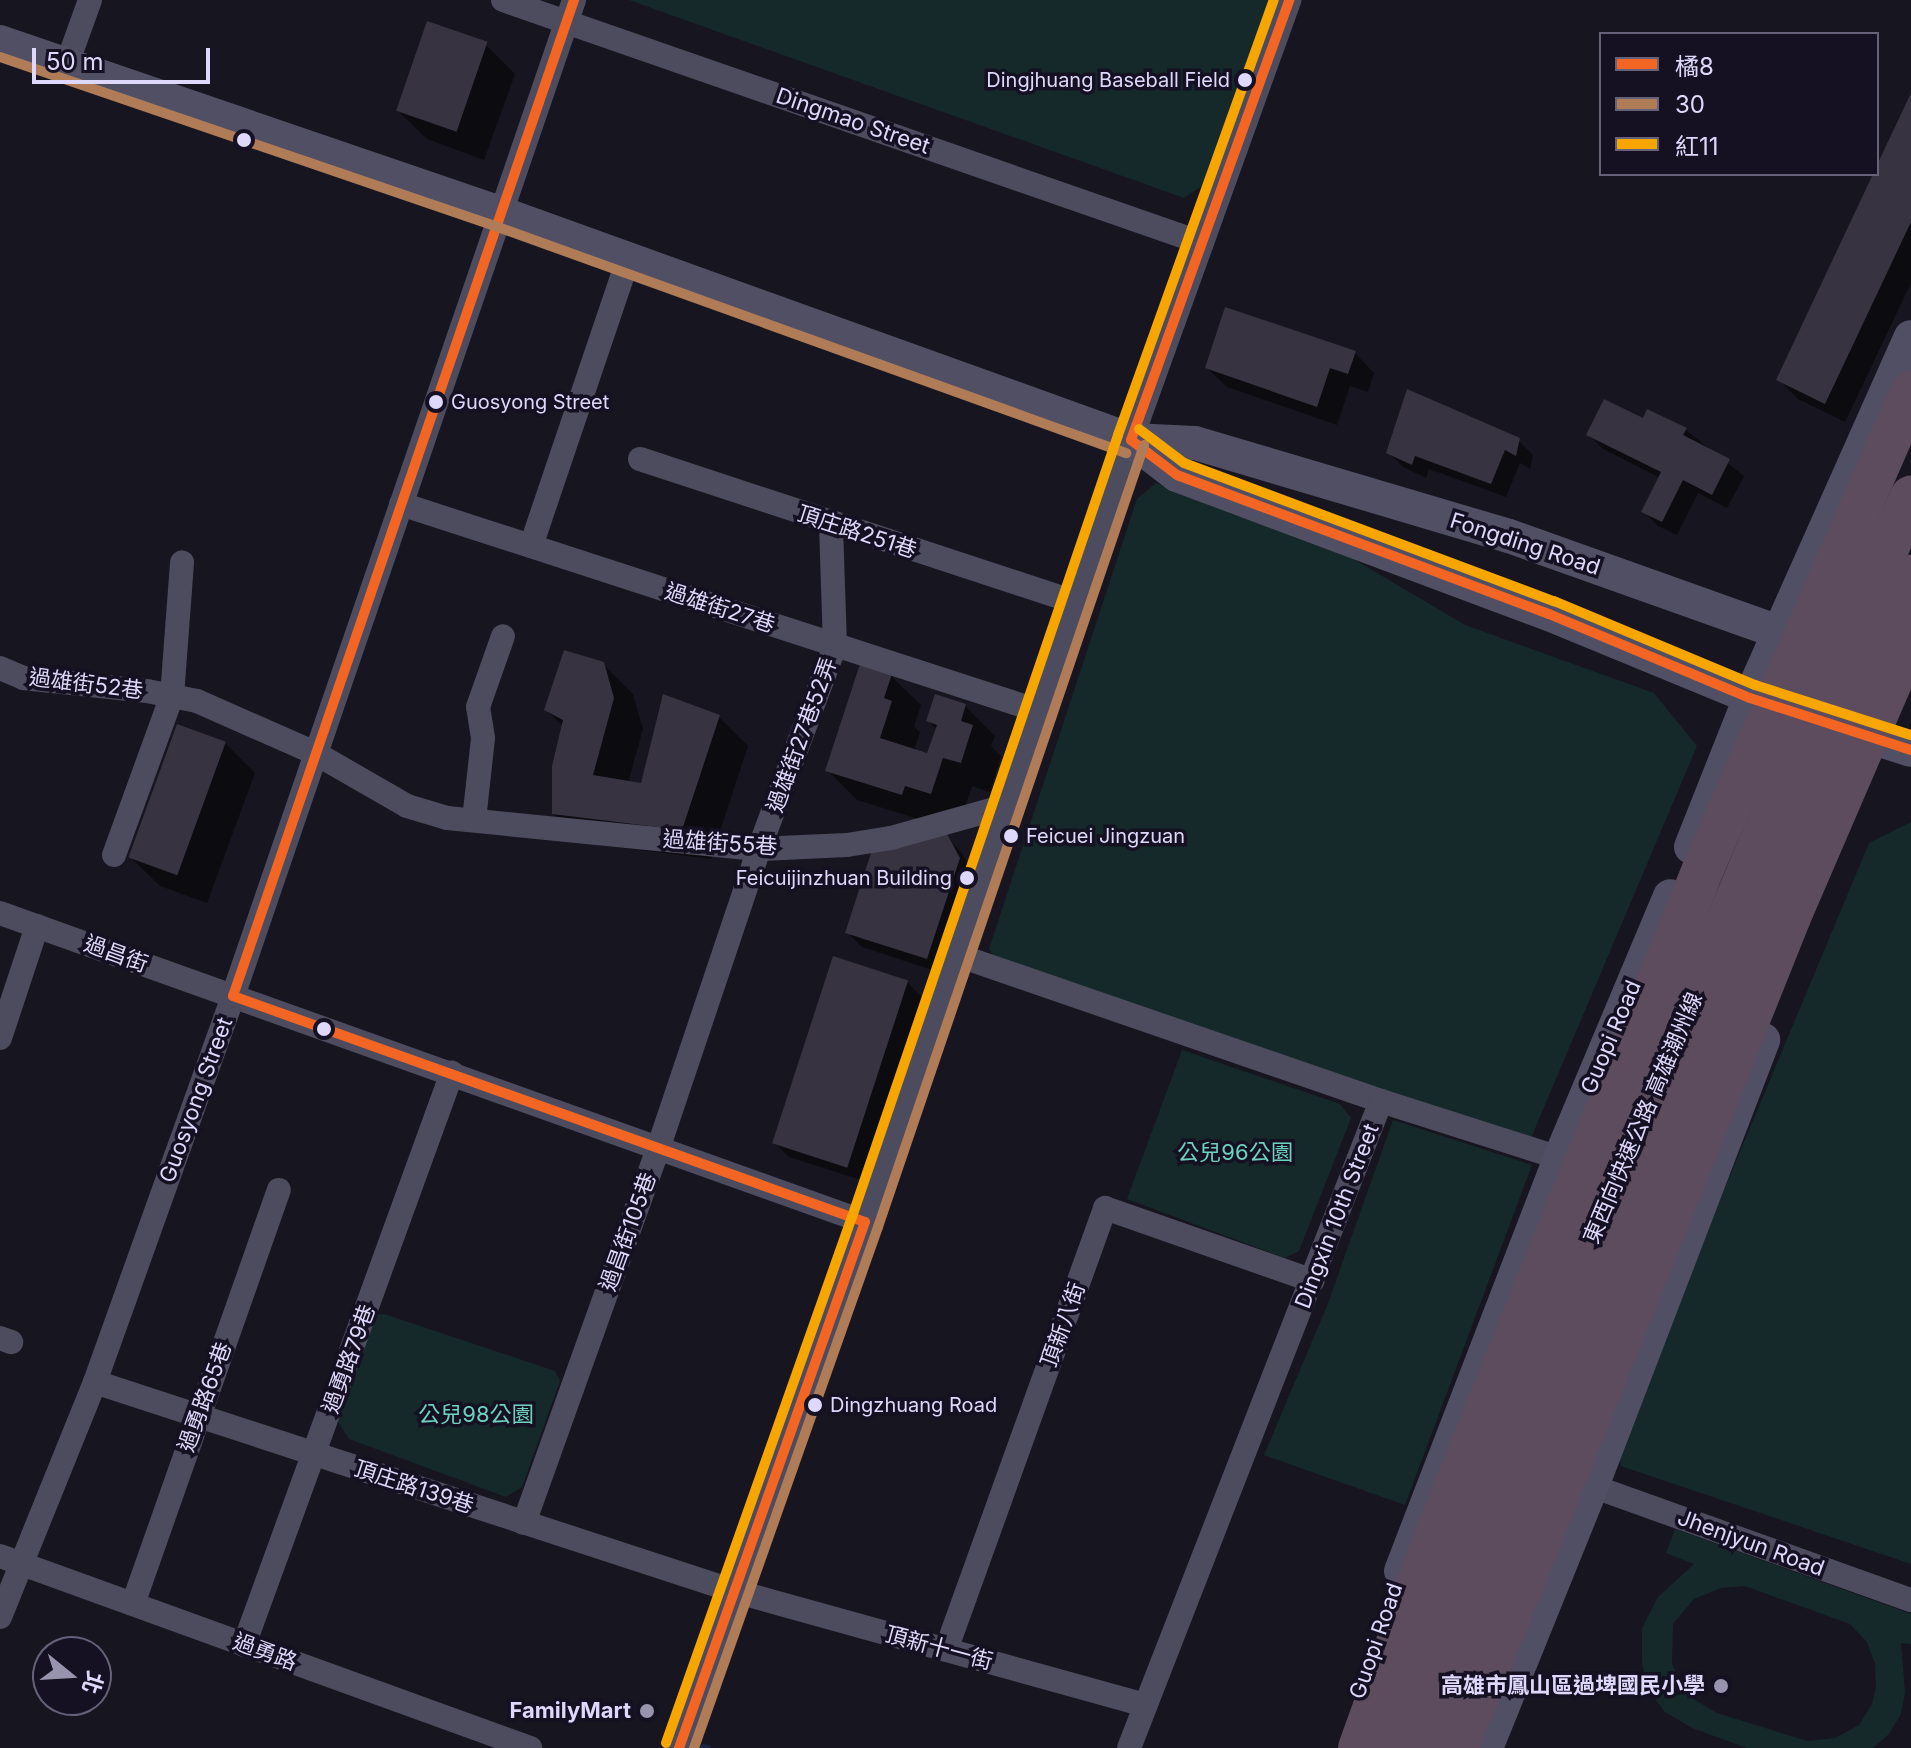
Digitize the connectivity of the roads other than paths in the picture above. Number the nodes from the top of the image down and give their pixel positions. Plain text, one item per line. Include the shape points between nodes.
1 (90, 0) edge
2 (503, 0) edge
3 (1289, 0) edge
4 (570, 11) edge
5 (0, 42) edge
6 (67, 64) junction
7 (500, 213) junction
8 (1202, 243) junction
9 (628, 259) junction
10 (1911, 337) edge
11 (1911, 392) edge
12 (1131, 440) junction
13 (640, 459) dead end
14 (1911, 497) edge
15 (401, 504) junction
16 (831, 524) junction
17 (531, 546) junction
18 (182, 562) dead end
19 (1911, 576) edge
20 (1075, 602) junction
21 (1790, 635) junction
22 (503, 636) dead end
23 (835, 646) junction
24 (1907, 666) edge
25 (0, 668) edge
26 (172, 696) junction
27 (1761, 702) junction
28 (1039, 711) junction
29 (1887, 742) edge
30 (315, 753) junction
31 (1009, 805) junction
32 (474, 820) junction
33 (759, 849) junction
34 (114, 855) dead end
35 (0, 913) edge
36 (37, 926) junction
37 (957, 955) junction
38 (233, 996) junction
39 (0, 1038) edge
40 (452, 1073) junction
41 (1381, 1101) junction
42 (659, 1146) junction
43 (1560, 1158) junction
44 (279, 1190) dead end
45 (865, 1222) junction
46 (1313, 1281) junction
47 (95, 1382) junction
48 (198, 1416) junction
49 (313, 1454) junction
50 (1592, 1486) junction
51 (524, 1523) junction
52 (11, 1560) edge
53 (734, 1591) junction
54 (1911, 1600) edge
55 (133, 1604) junction
56 (0, 1617) edge
57 (244, 1645) junction
58 (946, 1650) junction
59 (1145, 1705) junction
60 (530, 1748) edge
61 (679, 1748) edge
62 (1129, 1748) edge
63 (1338, 1748) edge
64 (1359, 1748) edge
65 (1398, 1748) edge
66 (1432, 1748) edge
67 (1457, 1748) edge
68 (1486, 1748) edge

1 - 6 street
2 - 4 street, Dingmao Street
3 - 8 street
4 - 7 street, Guosyong Street
4 - 8 street, Dingmao Street
5 - 6 main road, Fongding Road
6 - 7 main road, Fongding Road
7 - 9 main road, Fongding Road
7 - 15 street, Guosyong Street
8 - 12 street
9 - 12 main road, Fongding Road
9 - 17 street
10 - 21 main road
11 - 21 highway
12 - 20 street
12 - 21 main road, Fongding Road via 1195,443 1240,456 1509,536
12 - 27 main road, Fongding Road via 1177,475 1549,614
13 - 16 street, 頂庄路251巷
14 - 65 highway, 東西向快速公路 高雄潮州線, bridge via 1569,1294
15 - 17 street, 過雄街27巷
15 - 30 street, Guosyong Street
16 - 20 street, 頂庄路251巷
16 - 23 street, 過雄街27巷52弄
17 - 23 street, 過雄街27巷
18 - 26 street, 過雄街52巷
19 - 66 highway, 東西向快速公路 高雄潮州線, bridge via 1600,1305
20 - 28 street
21 - 24 main road, Fongding Road
21 - 27 highway
22 - 32 street via 478,707 483,738
23 - 28 street, 過雄街27巷
23 - 33 street, 過雄街27巷52弄
24 - 29 highway
25 - 26 street, 過雄街52巷 via 23,678
26 - 30 street, 過雄街52巷 via 197,701
26 - 34 street
27 - 29 main road, Fongding Road
27 - 43 main road, Guopi Road
27 - 64 highway via 1703,869 1436,1534
28 - 31 street
29 - 50 main road via 1796,954
29 - 67 highway via 1790,917
30 - 32 street, 過雄街55巷 via 407,806
30 - 38 street, Guosyong Street
31 - 33 street, 過雄街55巷 via 891,838
31 - 37 street
32 - 33 street, 過雄街55巷
33 - 42 street, 過昌街105巷
35 - 36 street, 過昌街
36 - 38 street, 過昌街
36 - 39 street
37 - 41 street, Dingxin 10th Street
37 - 45 street
38 - 40 street, 過昌街
38 - 47 street, Guosyong Street
40 - 42 street, 過昌街
40 - 49 street, 過勇路79巷
41 - 43 street
41 - 46 street, Dingxin 10th Street
42 - 45 street, 過昌街
42 - 51 street, 過昌街105巷
43 - 63 main road, Guopi Road via 1417,1524
44 - 48 street, 過勇路65巷
45 - 53 street
46 - 58 street, 頂新八街 via 1105,1208
46 - 59 street, Dingxin 10th Street
47 - 48 street, 頂庄路139巷
47 - 52 street, Guosyong Street
48 - 49 street, 頂庄路139巷
48 - 55 street, 過勇路65巷
49 - 51 street, 頂庄路139巷
49 - 57 street, 過勇路79巷
50 - 54 street, Jhenjyun Road
50 - 68 main road
51 - 53 street, 頂庄路139巷
52 - 55 street, 過勇路
52 - 56 street, Guosyong Street
53 - 58 street, 頂新十一街
53 - 61 street
55 - 57 street, 過勇路
57 - 60 street, 過勇路
58 - 59 street, 頂新十一街
59 - 62 street, Dingxin 10th Street

